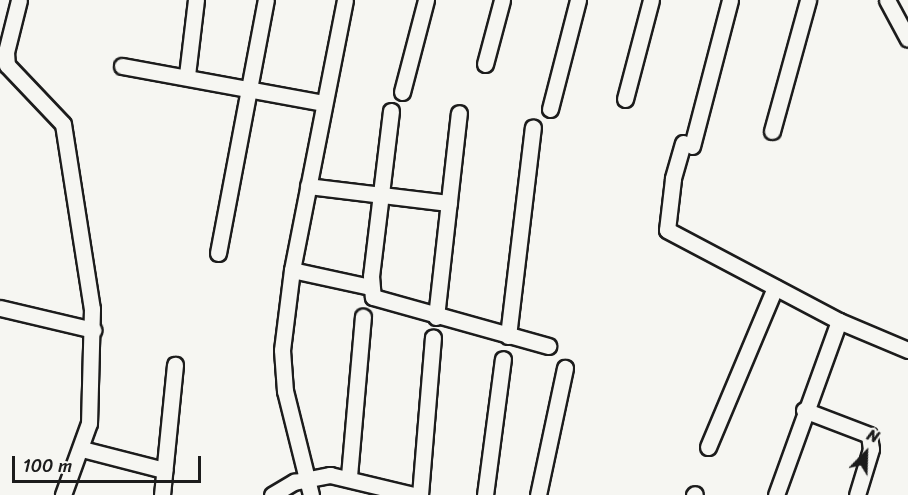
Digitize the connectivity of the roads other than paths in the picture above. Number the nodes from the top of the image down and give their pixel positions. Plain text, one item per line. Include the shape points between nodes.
1 (18, 0) edge
2 (196, 0) edge
3 (266, 0) edge
4 (345, 0) edge
5 (426, 0) edge
6 (502, 0) edge
7 (578, 0) edge
8 (651, 0) edge
9 (730, 0) edge
10 (808, 0) edge
11 (887, 0) edge
12 (908, 39) edge
13 (485, 64) dead end
14 (122, 66) dead end
15 (187, 75) junction
16 (250, 87) junction
17 (402, 92) dead end
18 (625, 99) dead end
19 (324, 103) junction
20 (550, 109) dead end
21 (391, 111) dead end
22 (459, 113) dead end
23 (533, 127) dead end
24 (772, 131) dead end
25 (308, 186) junction
26 (382, 195) junction
27 (449, 203) junction
28 (218, 253) dead end
29 (292, 270) junction
30 (369, 287) junction
31 (775, 288) junction
32 (0, 308) edge
33 (363, 317) dead end
34 (436, 317) junction
35 (839, 321) junction
36 (93, 330) junction
37 (507, 336) junction
38 (433, 338) dead end
39 (548, 346) dead end
40 (908, 350) edge
41 (503, 359) dead end
42 (175, 365) dead end
43 (565, 368) dead end
44 (804, 410) junction
45 (708, 447) dead end
46 (82, 450) junction
47 (164, 470) junction
48 (349, 476) junction
49 (307, 478) junction
50 (275, 493) edge
51 (63, 495) edge
52 (162, 495) edge
53 (310, 495) edge
54 (414, 495) edge
55 (420, 495) edge
56 (485, 495) edge
57 (538, 495) edge
58 (776, 495) edge
59 (857, 495) edge

1 - 36 street via 6,65 63,124
2 - 15 street
3 - 16 street
4 - 19 street
5 - 17 street
6 - 13 street
7 - 20 street
8 - 18 street
9 - 31 street via 688,145 673,179 667,230
10 - 24 street
11 - 12 street
14 - 15 street
15 - 16 street
16 - 19 street
16 - 28 street
19 - 25 street
21 - 26 street
22 - 27 street
23 - 37 street
25 - 26 street
25 - 29 street
26 - 27 street
26 - 30 street
27 - 34 street
29 - 30 street
29 - 49 street via 284,323 283,372
30 - 34 street via 376,300
31 - 35 street
31 - 45 street
32 - 36 street
33 - 48 street
34 - 37 street
35 - 40 street
35 - 44 street
36 - 46 street via 93,385
37 - 39 street
38 - 55 street
41 - 56 street
42 - 47 street
43 - 57 street
44 - 58 street
44 - 59 street via 869,435 871,449
46 - 47 street
46 - 51 street
47 - 52 street
48 - 49 street
48 - 54 street
49 - 50 street
49 - 53 street

